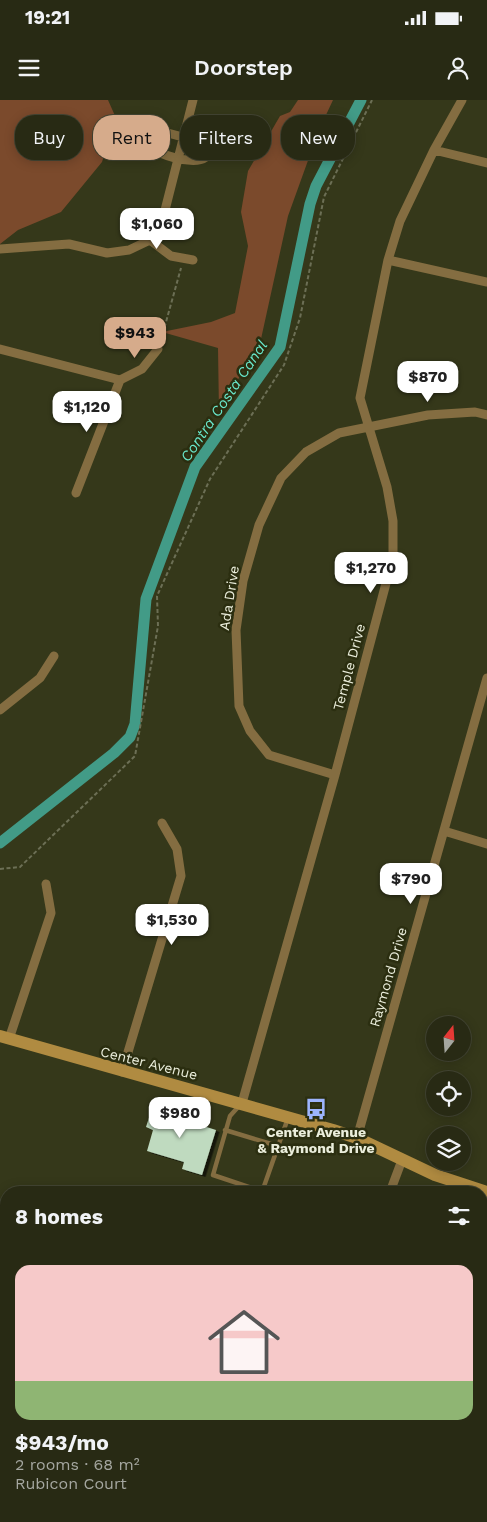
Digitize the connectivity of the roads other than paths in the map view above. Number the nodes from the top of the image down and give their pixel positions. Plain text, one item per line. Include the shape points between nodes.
1 (192, 100) edge
2 (462, 100) edge
3 (189, 115) edge
4 (180, 137) edge
5 (434, 150) junction
6 (180, 153) edge
7 (179, 157) junction
8 (487, 163) edge
9 (150, 240) junction
10 (0, 249) edge
11 (188, 259) road end
12 (388, 260) junction
13 (487, 282) edge
14 (0, 349) edge
15 (158, 349) road end
16 (120, 380) junction
17 (487, 415) edge
18 (369, 426) junction
19 (76, 493) dead end
20 (54, 656) dead end
21 (487, 678) edge
22 (0, 710) edge
23 (335, 775) junction
24 (162, 823) dead end
25 (444, 832) junction
26 (487, 844) edge
27 (46, 884) dead end
28 (5, 1038) edge
29 (122, 1072) junction
30 (242, 1103) junction
31 (288, 1117) junction
32 (225, 1130) junction
33 (357, 1138) junction
34 (278, 1146) junction
35 (402, 1160) junction
36 (246, 1186) edge
37 (265, 1186) edge
38 (392, 1186) edge
39 (468, 1186) edge

1 - 3 street
2 - 5 street, Temple Drive
4 - 7 street via 154,133 150,144 157,151
5 - 8 street
5 - 12 street, Temple Drive via 400,221
6 - 7 street
7 - 9 street via 163,218
9 - 10 street via 129,250 107,253 69,244
9 - 11 street via 171,256
12 - 13 street
12 - 18 street, Temple Drive via 360,398
14 - 16 street
15 - 16 street via 142,368
16 - 19 street
17 - 18 street, Ada Drive via 475,412 428,415
18 - 23 street, Temple Drive via 387,487 393,521 393,557
18 - 23 street, Ada Drive via 339,433 306,452 281,478 259,525 244,581 236,630 239,706 250,731 269,755
20 - 22 street via 40,678
21 - 25 street, Raymond Drive
23 - 30 street, Temple Drive
24 - 29 street via 177,850 181,876
25 - 26 street
25 - 33 street, Raymond Drive
27 - 28 street via 51,913
28 - 29 street, Center Avenue
29 - 30 street, Center Avenue
30 - 31 street, Center Avenue
30 - 32 lane via 230,1116
31 - 33 street, Center Avenue
31 - 34 lane
32 - 34 lane
32 - 36 lane via 214,1175
33 - 35 street, Center Avenue
34 - 37 lane
35 - 38 street
35 - 39 street, Center Avenue

